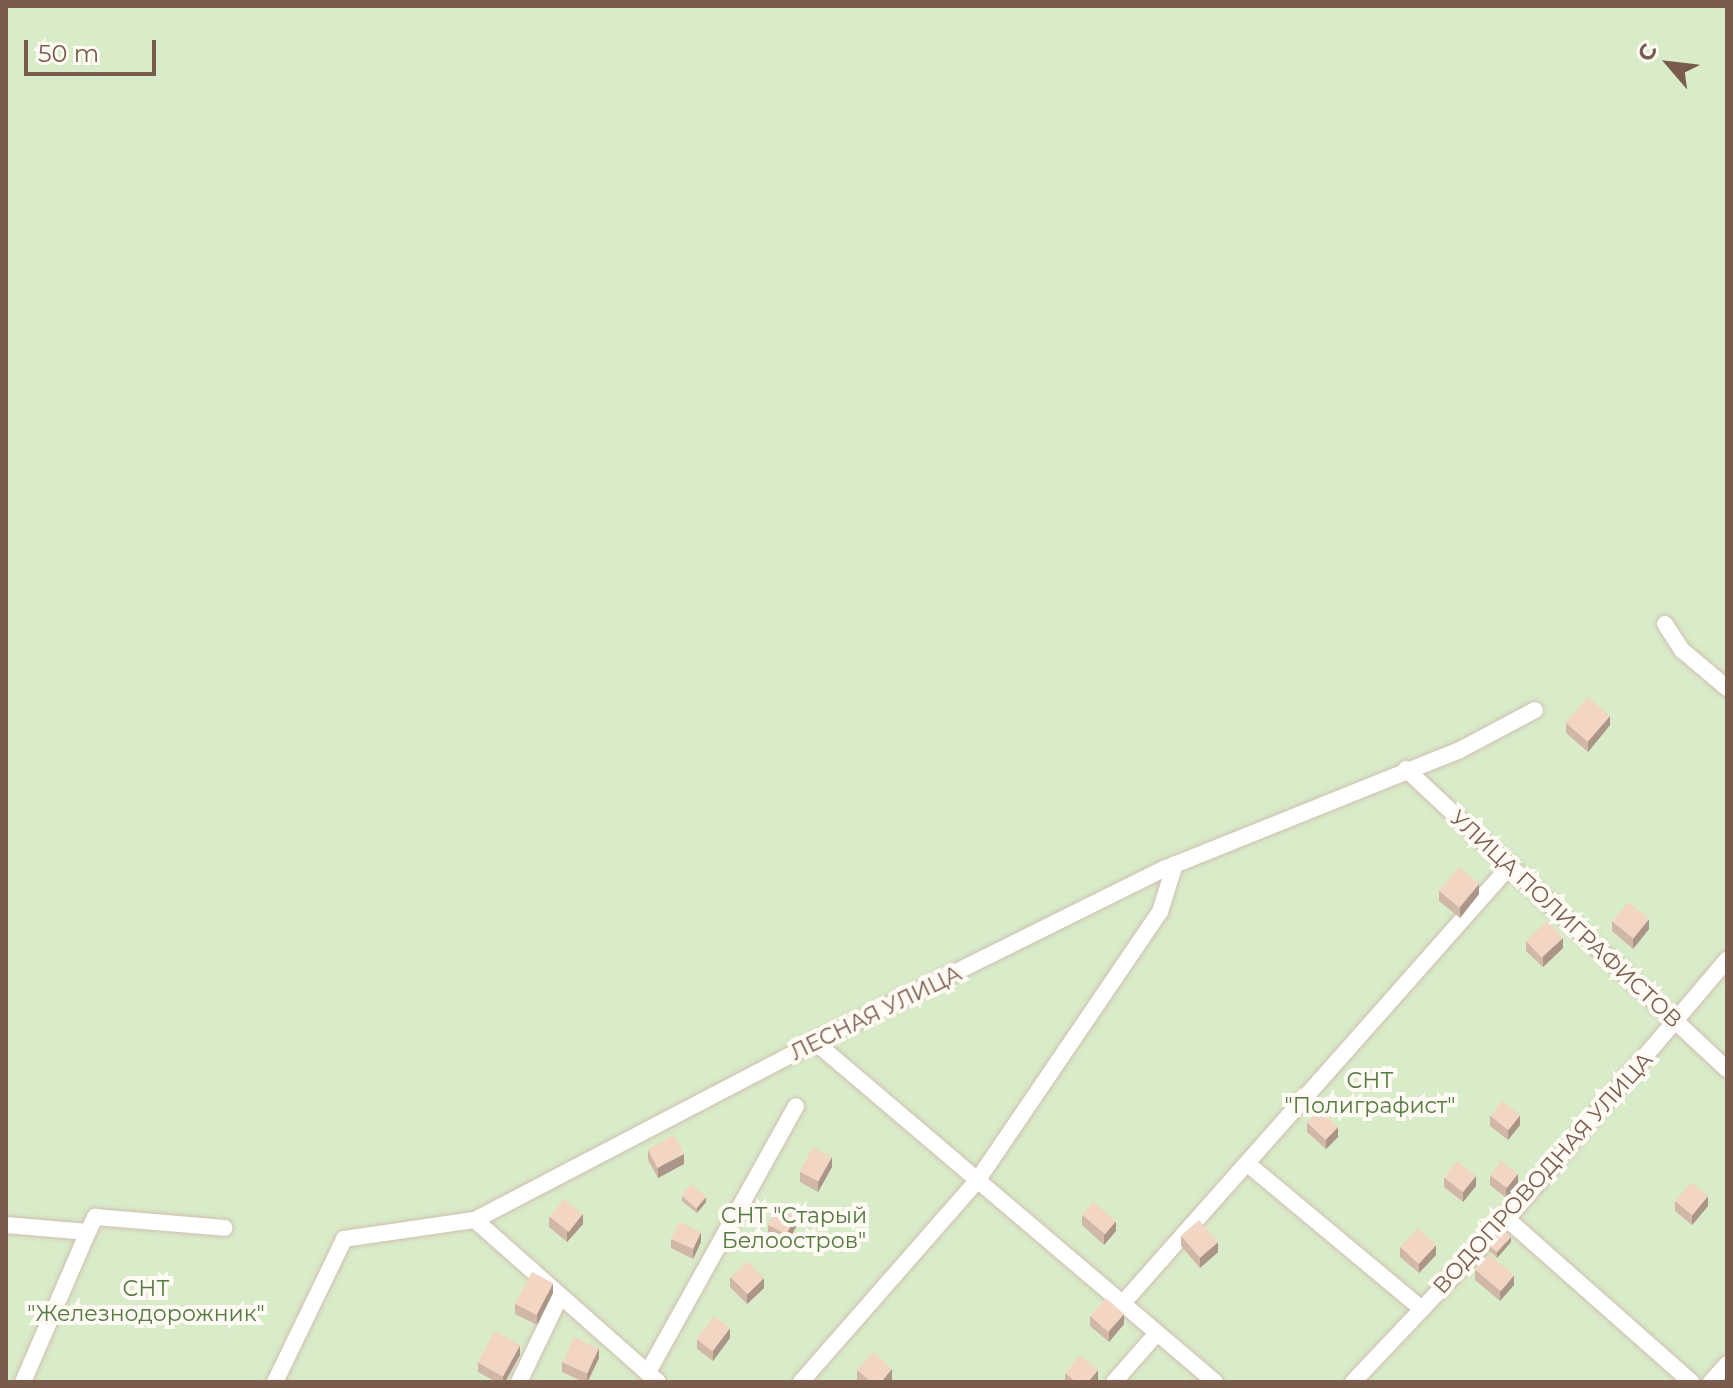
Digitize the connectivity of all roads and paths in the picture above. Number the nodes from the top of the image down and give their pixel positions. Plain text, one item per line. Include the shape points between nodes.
1 (1665, 624) dead end
2 (1727, 688) edge
3 (1535, 710) dead end
4 (1406, 769) junction
5 (1175, 864) junction
6 (1509, 867) junction
7 (1727, 960) edge
8 (1676, 1022) junction
9 (815, 1042) junction
10 (1727, 1069) edge
11 (796, 1106) dead end
12 (1249, 1165) junction
13 (977, 1181) junction
14 (1507, 1219) junction
15 (475, 1220) junction
16 (6, 1225) edge
17 (225, 1228) dead end
18 (88, 1232) junction
19 (559, 1299) junction
20 (1122, 1304) junction
21 (1422, 1309) junction
22 (1157, 1333) junction
23 (1727, 1364) edge
24 (653, 1377) edge
25 (23, 1382) edge
26 (275, 1382) edge
27 (519, 1382) edge
28 (801, 1382) edge
29 (1114, 1382) edge
30 (1215, 1382) edge
31 (1353, 1382) edge
32 (1691, 1382) edge
33 (1711, 1382) edge

1 - 2 street via 1682,650
3 - 4 street, ЛЕСНАЯ УЛИЦА via 1458,751
4 - 5 street, ЛЕСНАЯ УЛИЦА
4 - 6 street, УЛИЦА ПОЛИГРАФИСТОВ
5 - 9 street, ЛЕСНАЯ УЛИЦА
5 - 13 street via 1160,912
6 - 8 street, УЛИЦА ПОЛИГРАФИСТОВ
6 - 12 street
7 - 8 street, ВОДОПРОВОДНАЯ УЛИЦА
8 - 10 street, УЛИЦА ПОЛИГРАФИСТОВ
8 - 14 street, ВОДОПРОВОДНАЯ УЛИЦА
9 - 13 street
9 - 15 street, ЛЕСНАЯ УЛИЦА
11 - 24 street
12 - 20 street
12 - 21 street
13 - 20 street
13 - 28 street
14 - 21 street, ВОДОПРОВОДНАЯ УЛИЦА
14 - 32 street
15 - 19 street
15 - 26 street, ЛЕСНАЯ УЛИЦА via 344,1239
16 - 18 street
17 - 18 street via 95,1217
18 - 25 street
19 - 24 street
19 - 27 street
20 - 22 street
21 - 31 street, ВОДОПРОВОДНАЯ УЛИЦА
22 - 29 street
22 - 30 street
23 - 33 street

